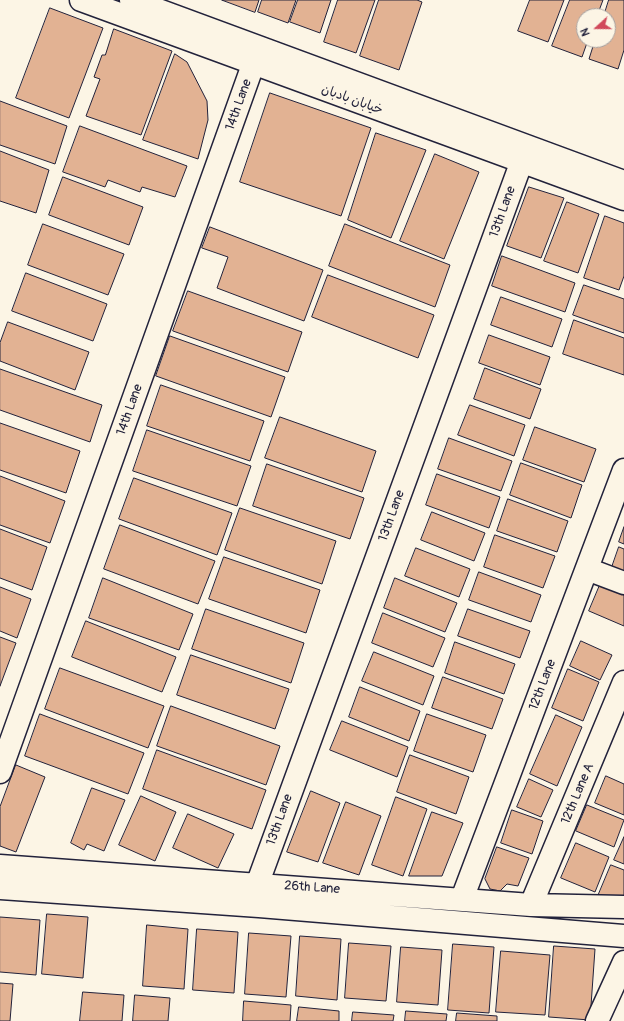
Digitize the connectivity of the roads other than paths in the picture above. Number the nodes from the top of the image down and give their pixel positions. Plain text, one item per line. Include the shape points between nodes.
1 (81, 0) edge
2 (131, 0) edge
3 (256, 56) junction
4 (524, 154) junction
5 (624, 182) edge
6 (624, 199) edge
7 (624, 470) edge
8 (587, 569) junction
9 (624, 583) edge
10 (624, 682) edge
11 (0, 772) edge
12 (0, 866) edge
13 (257, 885) junction
14 (0, 888) edge
15 (462, 899) junction
16 (531, 905) junction
17 (624, 907) edge
18 (624, 936) edge
19 (624, 962) edge
20 (597, 1021) edge

1 - 3 street, خیابان بادبان
2 - 3 street, خیابان بادبان
3 - 4 street, خیابان بادبان
3 - 11 street, 14th Lane
4 - 5 street, خیابان بادبان
4 - 6 street, خیابان بادبان
4 - 13 street, 13th Lane
7 - 8 street, 12th Lane
8 - 9 street
8 - 15 street, 12th Lane
10 - 16 street, 12th Lane A
12 - 13 street, 26th Lane
13 - 15 street, 26th Lane
14 - 18 street
15 - 16 street, 26th Lane
16 - 17 street, 26th Lane
19 - 20 street

